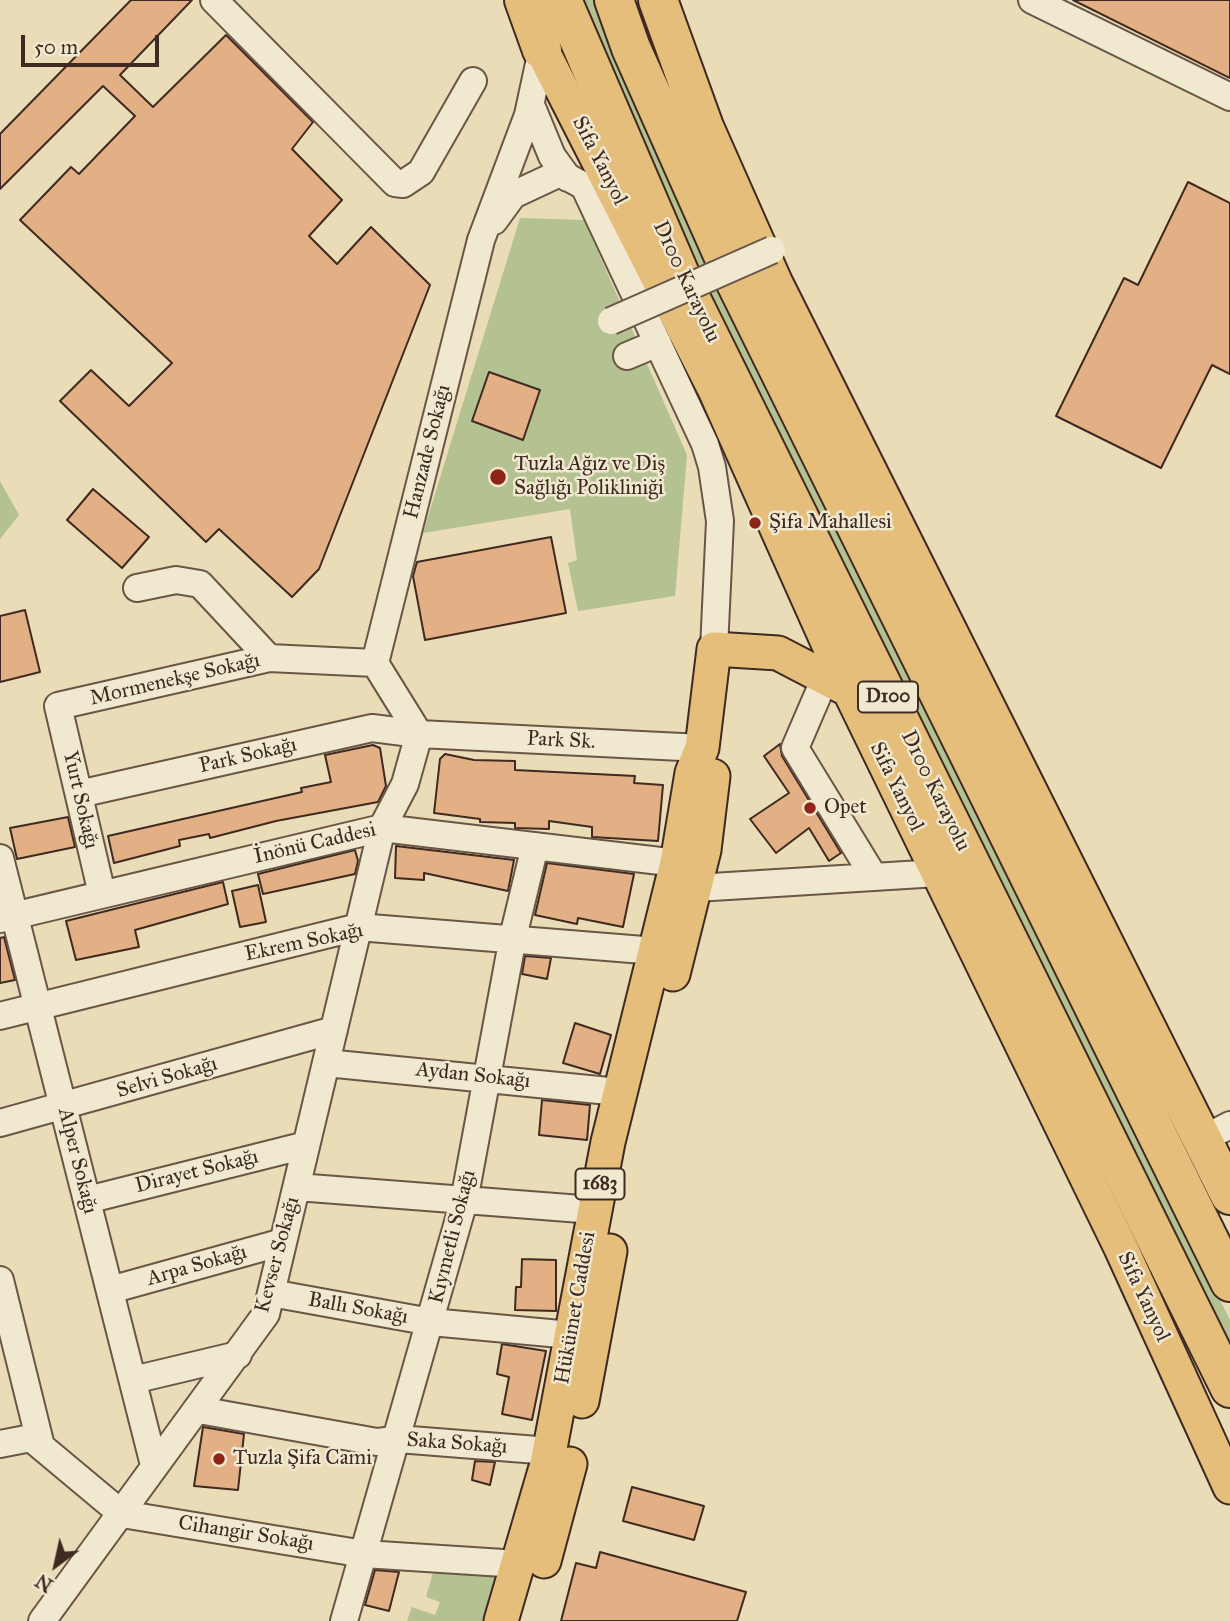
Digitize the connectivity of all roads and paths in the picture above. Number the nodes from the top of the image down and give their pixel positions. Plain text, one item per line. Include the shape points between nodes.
1 (214, 0) edge
2 (523, 0) edge
3 (562, 0) edge
4 (614, 0) edge
5 (659, 0) edge
6 (1032, 0) edge
7 (542, 50) junction
8 (473, 81) dead end
9 (1230, 97) edge
10 (531, 105) junction
11 (568, 178) junction
12 (481, 240) junction
13 (772, 250) dead end
14 (611, 321) dead end
15 (658, 343) junction
16 (627, 356) dead end
17 (137, 588) dead end
18 (714, 649) junction
19 (269, 658) junction
20 (375, 663) junction
21 (837, 683) junction
22 (58, 706) joint
23 (419, 734) junction
24 (702, 748) junction
25 (79, 794) junction
26 (382, 828) junction
27 (535, 846) junction
28 (0, 858) edge
29 (938, 873) junction
30 (686, 876) junction
31 (874, 877) junction
32 (102, 894) junction
33 (7, 917) edge
34 (358, 927) junction
35 (513, 937) junction
36 (656, 951) junction
37 (38, 1006) junction
38 (0, 1016) edge
39 (334, 1030) junction
40 (326, 1063) junction
41 (487, 1077) junction
42 (619, 1092) junction
43 (63, 1107) junction
44 (0, 1124) edge
45 (1216, 1132) edge
46 (306, 1145) junction
47 (297, 1187) junction
48 (1230, 1195) edge
49 (87, 1200) junction
50 (464, 1201) junction
51 (594, 1210) junction
52 (284, 1242) junction
53 (0, 1280) edge
54 (1230, 1282) edge
55 (110, 1290) junction
56 (271, 1293) junction
57 (432, 1322) junction
58 (571, 1335) junction
59 (238, 1355) junction
60 (133, 1380) junction
61 (1230, 1388) edge
62 (199, 1410) junction
63 (398, 1439) junction
64 (0, 1444) edge
65 (41, 1446) junction
66 (550, 1451) junction
67 (154, 1465) junction
68 (1230, 1487) edge
69 (122, 1514) junction
70 (364, 1554) junction
71 (519, 1564) junction
72 (42, 1621) edge
73 (344, 1621) edge
74 (501, 1621) edge
75 (525, 1621) edge

1 - 8 street via 395,183 403,184 421,172
2 - 7 highway
3 - 61 highway, D100 Karayolu / D100 via 688,293
4 - 54 highway, D100 Karayolu / D100 via 731,274
5 - 45 highway via 704,127
6 - 9 street
7 - 10 street, Hanzade Sokağı
7 - 21 main road, Sifa Yanyol via 715,390
10 - 11 street via 552,156
10 - 12 street, Hanzade Sokağı
11 - 12 street via 560,173 513,195
11 - 15 street via 583,186
12 - 20 street, Hanzade Sokağı
13 - 14 street, bridge
15 - 16 street
15 - 18 street via 712,467 720,522
17 - 19 street via 176,580 200,584
18 - 21 main road via 778,653
18 - 24 main road, Hükümet Caddesi
19 - 20 street, Mormenekşe Sokağı
19 - 22 street, Mormenekşe Sokağı
20 - 23 street
21 - 29 main road, Sifa Yanyol
21 - 31 street via 795,748
22 - 25 street, Yurt Sokağı
23 - 24 street, Park Sk.
23 - 25 street, Park Sokağı via 372,728
23 - 26 street, Kevser Sokağı via 405,784
24 - 30 main road, Hükümet Caddesi / 1683 via 713,777
25 - 32 street, Yurt Sokağı
26 - 27 street, İnönü Caddesi
26 - 32 street, İnönü Caddesi
26 - 34 street, Kevser Sokağı
27 - 30 street, İnönü Caddesi
27 - 35 street, Kıymetli Sokağı
28 - 33 street, Alper Sokağı
29 - 31 street, İnönü Caddesi
29 - 68 main road, Sifa Yanyol via 1121,1248
30 - 31 street, İnönü Caddesi
30 - 36 main road, Hükümet Caddesi / 1683
30 - 75 main road, Hükümet Caddesi / 1683 via 566,1483
32 - 33 street, İnönü Caddesi
33 - 37 street, Alper Sokağı
34 - 35 street, Ekrem Sokağı
34 - 37 street, Ekrem Sokağı
34 - 39 street, Kevser Sokağı
35 - 36 street, Ekrem Sokağı
35 - 41 street, Kıymetli Sokağı
36 - 42 main road, Hükümet Caddesi / 1683
37 - 38 street, Ekrem Sokağı
37 - 43 street, Alper Sokağı
39 - 40 street, Kevser Sokağı
39 - 43 street, Selvi Sokağı
40 - 41 street, Aydan Sokağı
40 - 46 street, Kevser Sokağı
41 - 42 street, Aydan Sokağı
41 - 50 street, Kıymetli Sokağı
42 - 51 main road, Hükümet Caddesi / 1683
43 - 44 street, Selvi Sokağı
43 - 49 street, Alper Sokağı
45 - 48 highway
46 - 47 street, Kevser Sokağı
46 - 49 street, Dirayet Sokağı
47 - 50 street
47 - 52 street, Kevser Sokağı
49 - 55 street, Alper Sokağı
50 - 51 street
50 - 57 street, Kıymetli Sokağı
51 - 58 main road, Hükümet Caddesi / 1683
52 - 55 street, Arpa Sokağı
52 - 56 street, Kevser Sokağı
53 - 65 street
55 - 60 street, Alper Sokağı
56 - 57 street, Ballı Sokağı
56 - 59 street, Kevser Sokağı via 266,1314
57 - 58 street, Ballı Sokağı
57 - 63 street, Kıymetli Sokağı
58 - 66 main road, Hükümet Caddesi / 1683
59 - 60 street
59 - 62 street, Kevser Sokağı
60 - 67 street, Alper Sokağı
62 - 63 street, Saka Sokağı via 377,1442
62 - 67 street, Kevser Sokağı
63 - 66 street, Saka Sokağı
63 - 70 street, Kıymetli Sokağı
64 - 65 street via 31,1438
65 - 69 street
66 - 71 main road, Hükümet Caddesi / 1683
67 - 69 street, Kevser Sokağı
69 - 70 street, Cihangir Sokağı
69 - 72 street, Kevser Sokağı
70 - 71 street, Cihangir Sokağı
70 - 73 street, Kıymetli Sokağı
71 - 74 main road, Hükümet Caddesi / 1683

